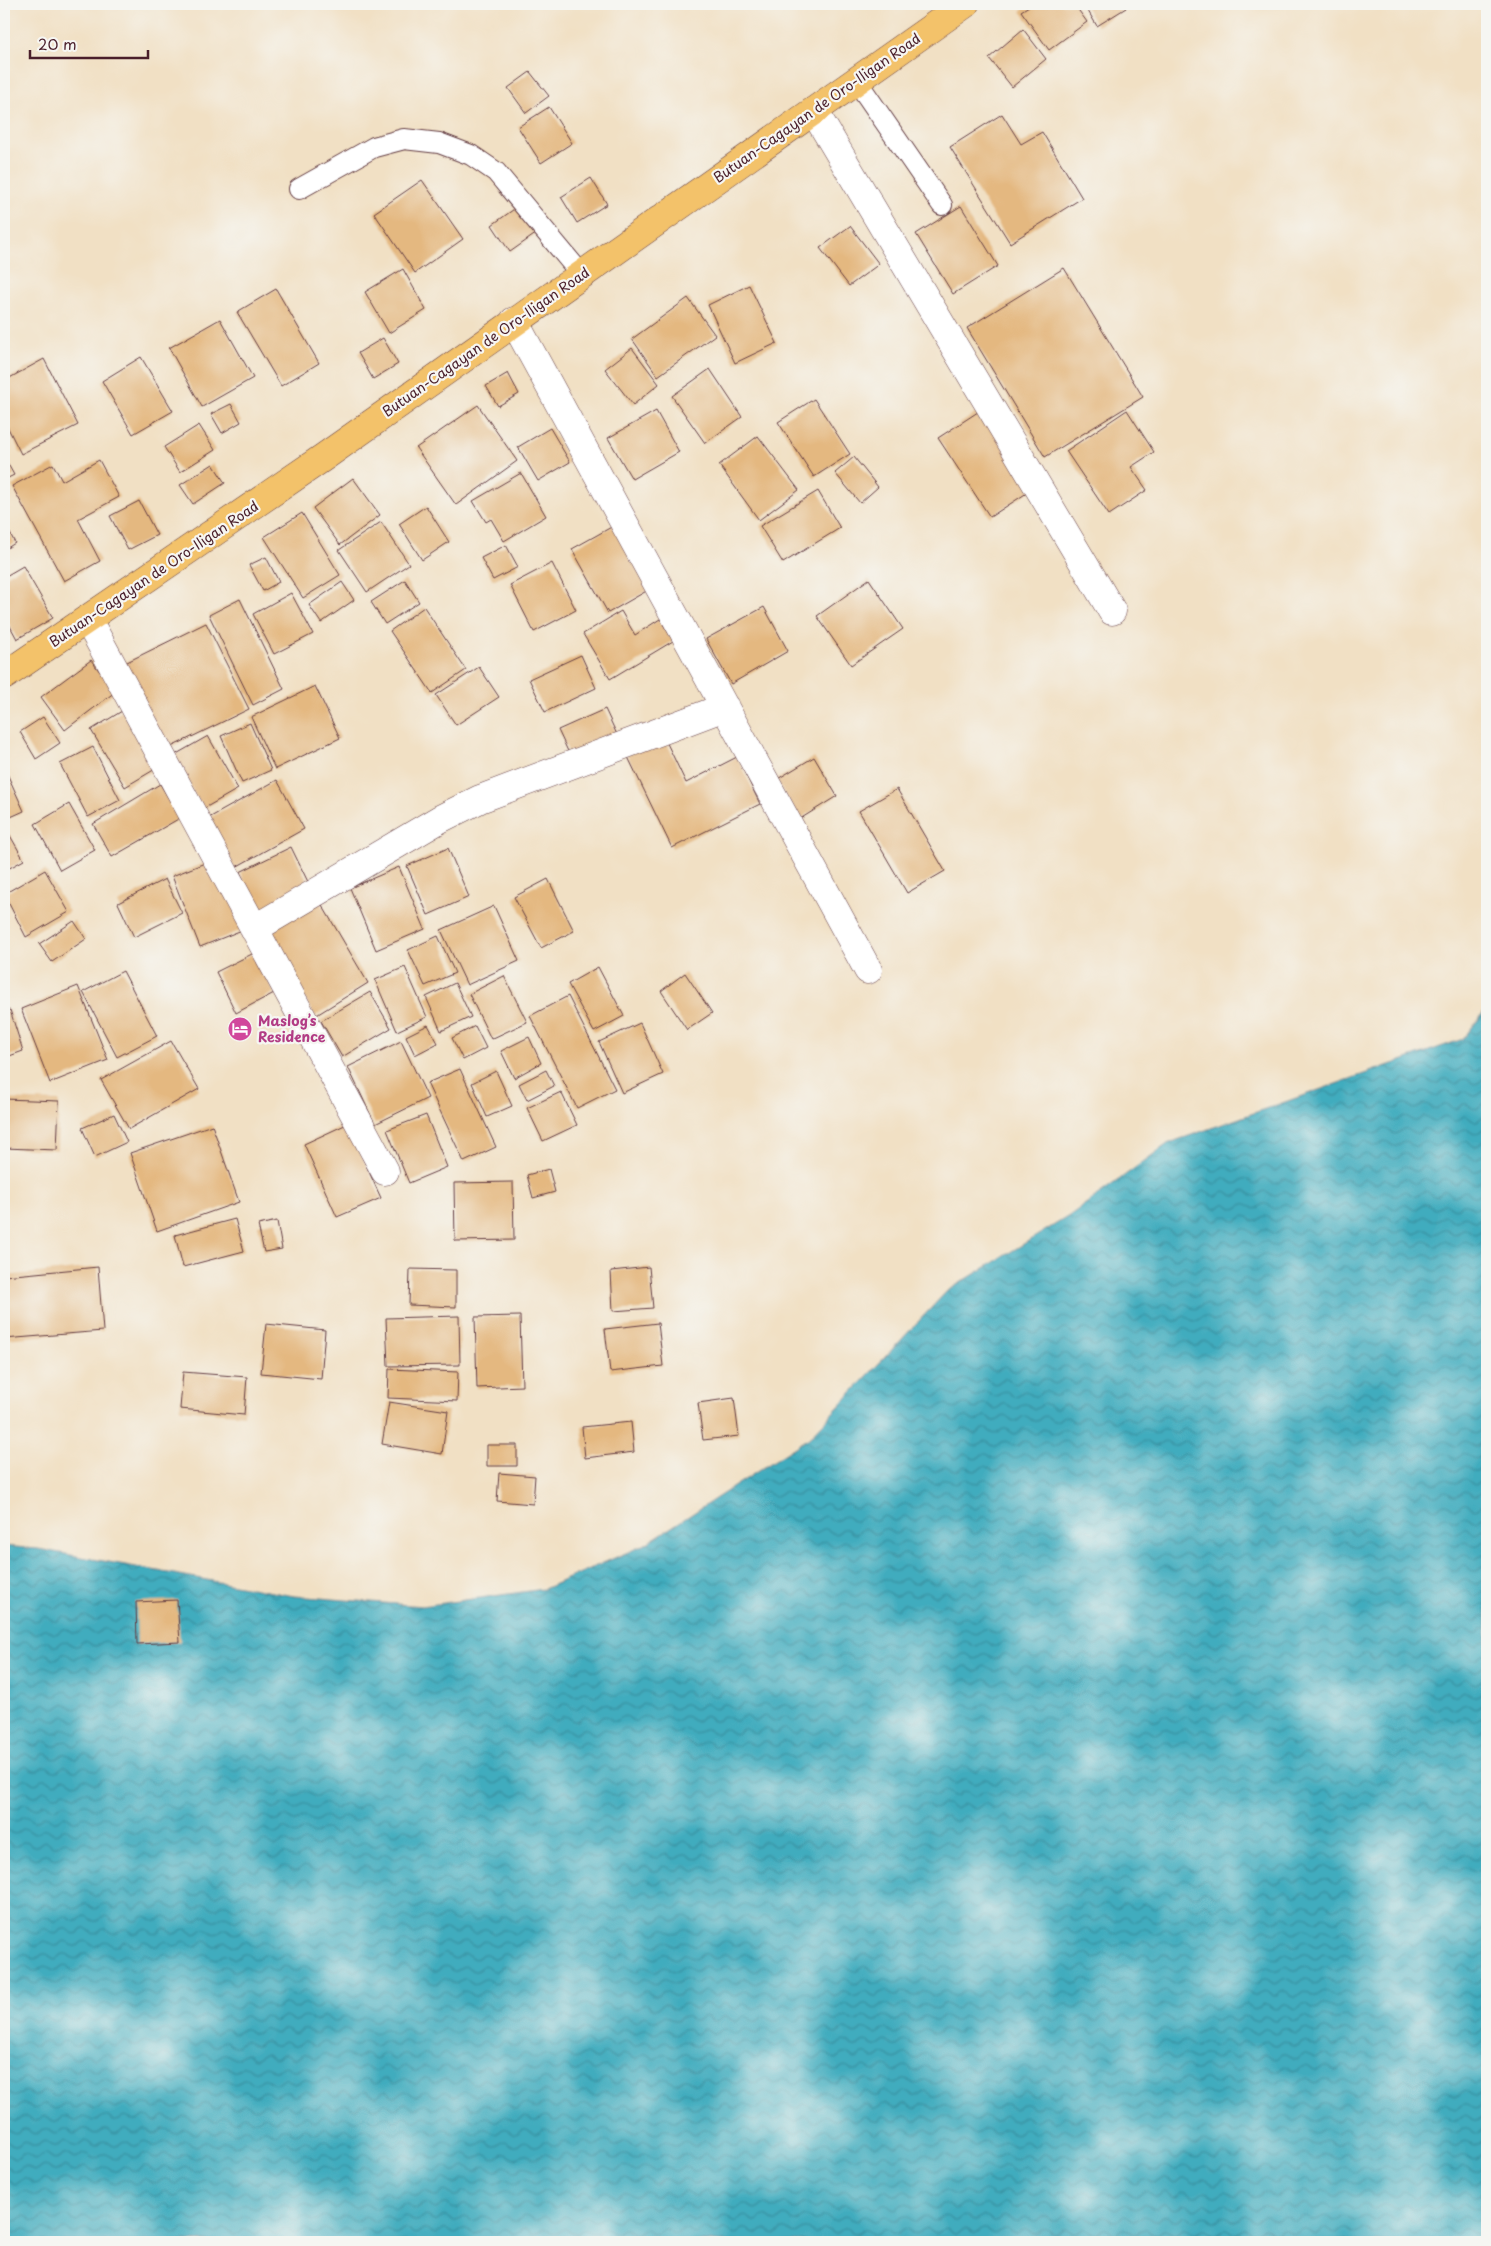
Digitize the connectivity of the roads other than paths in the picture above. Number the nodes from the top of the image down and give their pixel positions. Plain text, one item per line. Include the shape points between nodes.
1 (965, 4) edge
2 (856, 80) junction
3 (814, 111) junction
4 (299, 189) dead end
5 (942, 205) dead end
6 (581, 274) junction
7 (514, 321) junction
8 (1112, 611) dead end
9 (88, 620) junction
10 (4, 676) edge
11 (725, 707) junction
12 (254, 928) junction
13 (868, 970) dead end
14 (385, 1171) dead end

1 - 2 highway, Butuan-Cagayan de Oro-Iligan Road
2 - 3 highway, Butuan-Cagayan de Oro-Iligan Road
2 - 5 lane
3 - 6 highway, Butuan-Cagayan de Oro-Iligan Road
3 - 8 street
4 - 6 lane via 374,147 404,139 439,143 471,155 496,172
6 - 7 highway, Butuan-Cagayan de Oro-Iligan Road
7 - 9 highway, Butuan-Cagayan de Oro-Iligan Road
7 - 11 street
9 - 10 highway, Butuan-Cagayan de Oro-Iligan Road
9 - 12 street
11 - 12 street via 440,818
11 - 13 street
12 - 14 street

